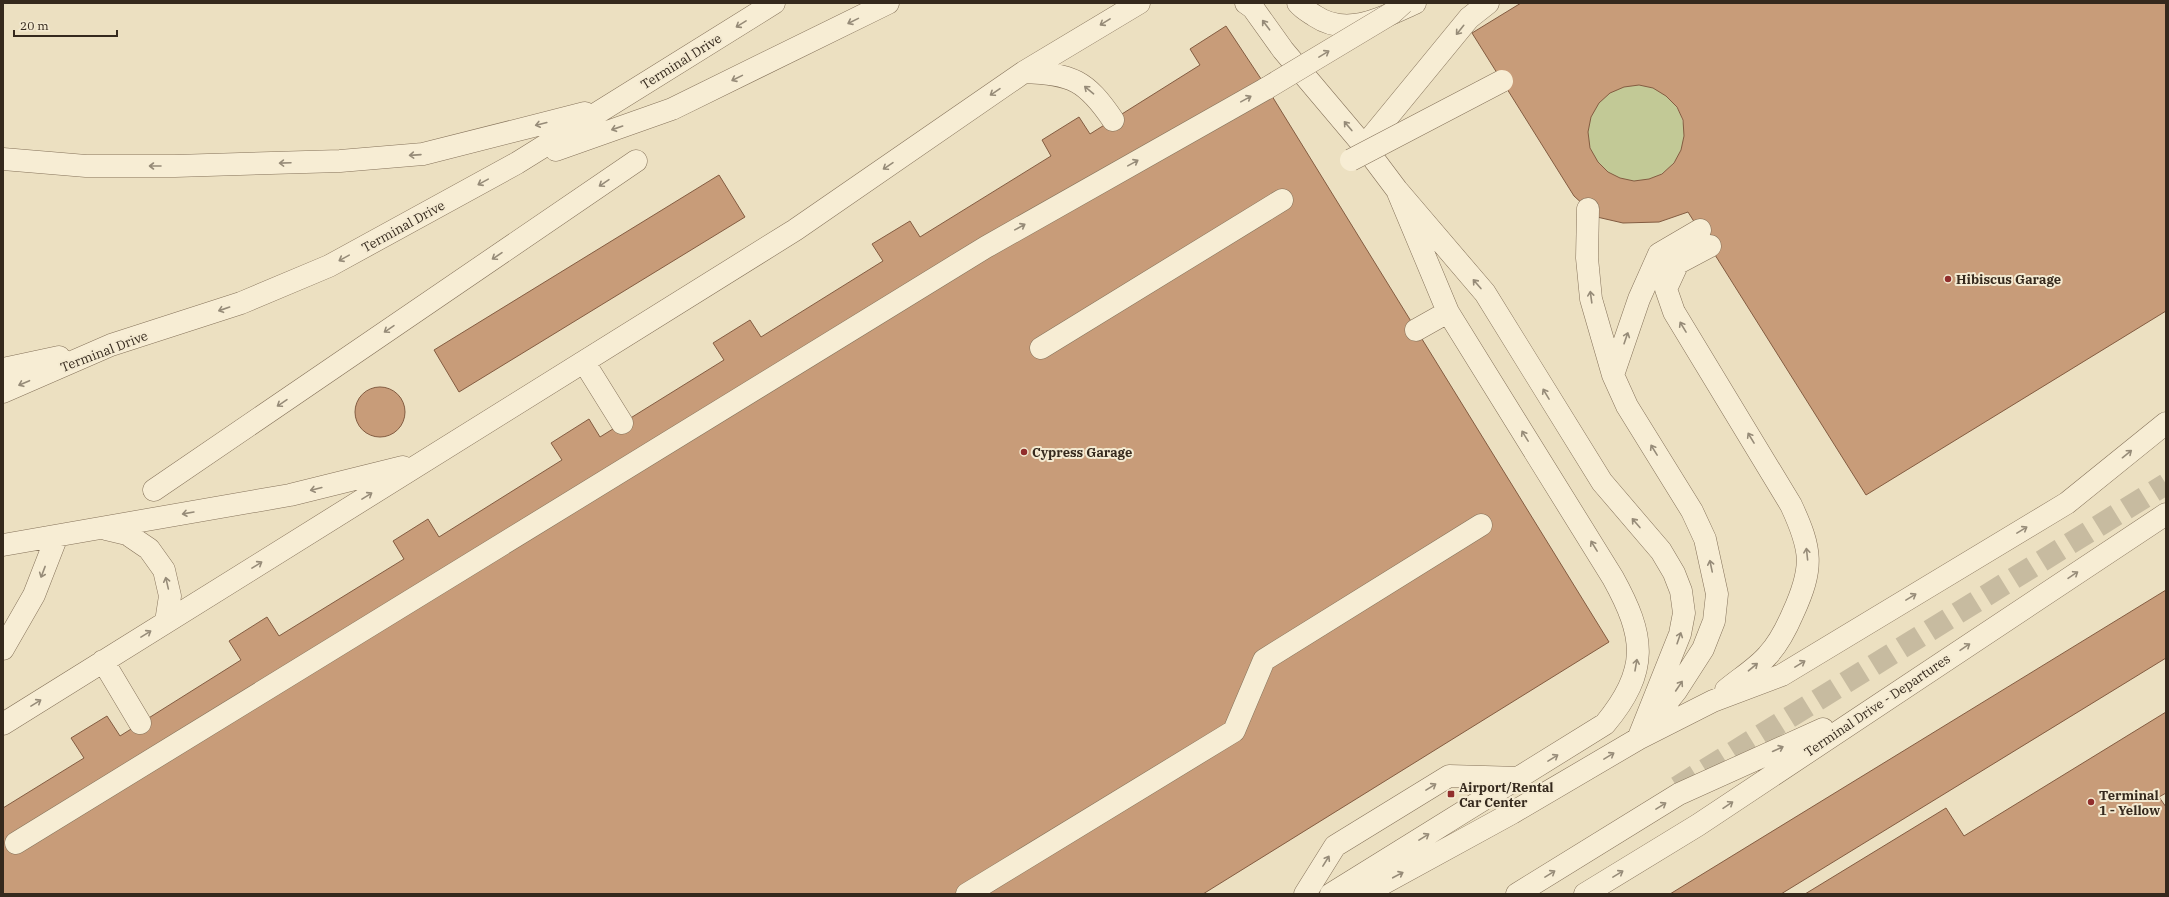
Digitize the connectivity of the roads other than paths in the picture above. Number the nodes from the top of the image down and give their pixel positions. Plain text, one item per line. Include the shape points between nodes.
1 (774, 3) edge
2 (888, 3) edge
3 (1139, 3) edge
4 (1246, 3) edge
5 (1298, 3) edge
6 (1403, 3) edge
7 (1415, 3) edge
8 (1488, 3) edge
9 (1024, 72) junction
10 (1502, 81) dead end
11 (606, 108) junction
12 (1113, 120) dead end
13 (1358, 153) junction
14 (3, 159) edge
15 (636, 161) dead end
16 (517, 163) junction
17 (1397, 190) junction
18 (1282, 200) dead end
19 (1588, 209) dead end
20 (1448, 312) junction
21 (1416, 330) dead end
22 (111, 345) junction
23 (1041, 348) dead end
24 (584, 362) junction
25 (3, 369) edge
26 (1613, 375) junction
27 (3, 392) edge
28 (622, 423) dead end
29 (2166, 423) edge
30 (422, 462) junction
31 (154, 490) dead end
32 (2166, 514) edge
33 (1481, 525) dead end
34 (102, 528) junction
35 (57, 536) junction
36 (3, 545) edge
37 (166, 622) junction
38 (3, 649) edge
39 (103, 661) junction
40 (1713, 701) junction
41 (1883, 701) junction
42 (140, 723) dead end
43 (3, 724) edge
44 (1638, 739) junction
45 (1520, 778) junction
46 (16, 843) dead end
47 (967, 894) edge
48 (1305, 894) edge
49 (1331, 894) edge
50 (1364, 894) edge
51 (1517, 894) edge
52 (1585, 894) edge

1 -> 11 street, Terminal Drive
2 -> 16 street via 672,109
3 -> 9 street
13 -> 4 street via 1253,8
5 - 7 street via 1322,21 1346,27 1374,22
46 -> 6 street, bridge via 986,246 1267,88 1392,13
8 -> 13 street via 1469,18
12 -> 9 street via 1098,97 1085,86 1051,73
9 -> 24 street via 794,230
10 - 13 street, bridge
11 -> 14 street via 423,154 340,161 175,166 86,166
11 - 16 street, Terminal Drive
13 - 17 street
15 -> 31 street
16 -> 22 street, Terminal Drive via 329,266 241,303
17 - 20 street
44 -> 17 street via 1680,634 1684,612 1681,591 1674,572 1661,551 1602,482 1485,293
18 - 23 street
26 -> 19 street via 1591,299 1587,258
20 - 21 street
45 -> 20 street via 1605,724 1619,707 1630,689 1637,666 1635,624 1614,578
22 - 25 street
22 -> 27 street, Terminal Drive
24 - 28 street
24 - 30 street
26 - 40 street via 1639,299 1659,254 1705,238 1678,263 1666,289 1674,312 1791,505 1803,531 1808,553 1808,573 1786,629 1768,655
44 -> 26 street via 1676,691 1703,649 1714,621 1717,594 1705,539 1692,511 1626,406
40 -> 29 street via 1782,675 2067,503
30 -> 34 street via 290,495
37 -> 30 street
41 -> 32 street, Terminal Drive - Departures
33 - 47 street via 1264,660 1234,731
34 - 35 street
37 -> 34 street via 170,596 164,570 149,549 138,541 127,534
35 - 36 street
35 -> 38 street via 34,595
39 -> 37 street
39 - 42 street
43 -> 39 street
40 - 44 street
51 -> 41 street via 1679,794
52 -> 41 street, Terminal Drive - Departures via 1698,825
50 -> 44 street via 1512,813
48 -> 45 street via 1335,846 1449,776
49 -> 45 street

